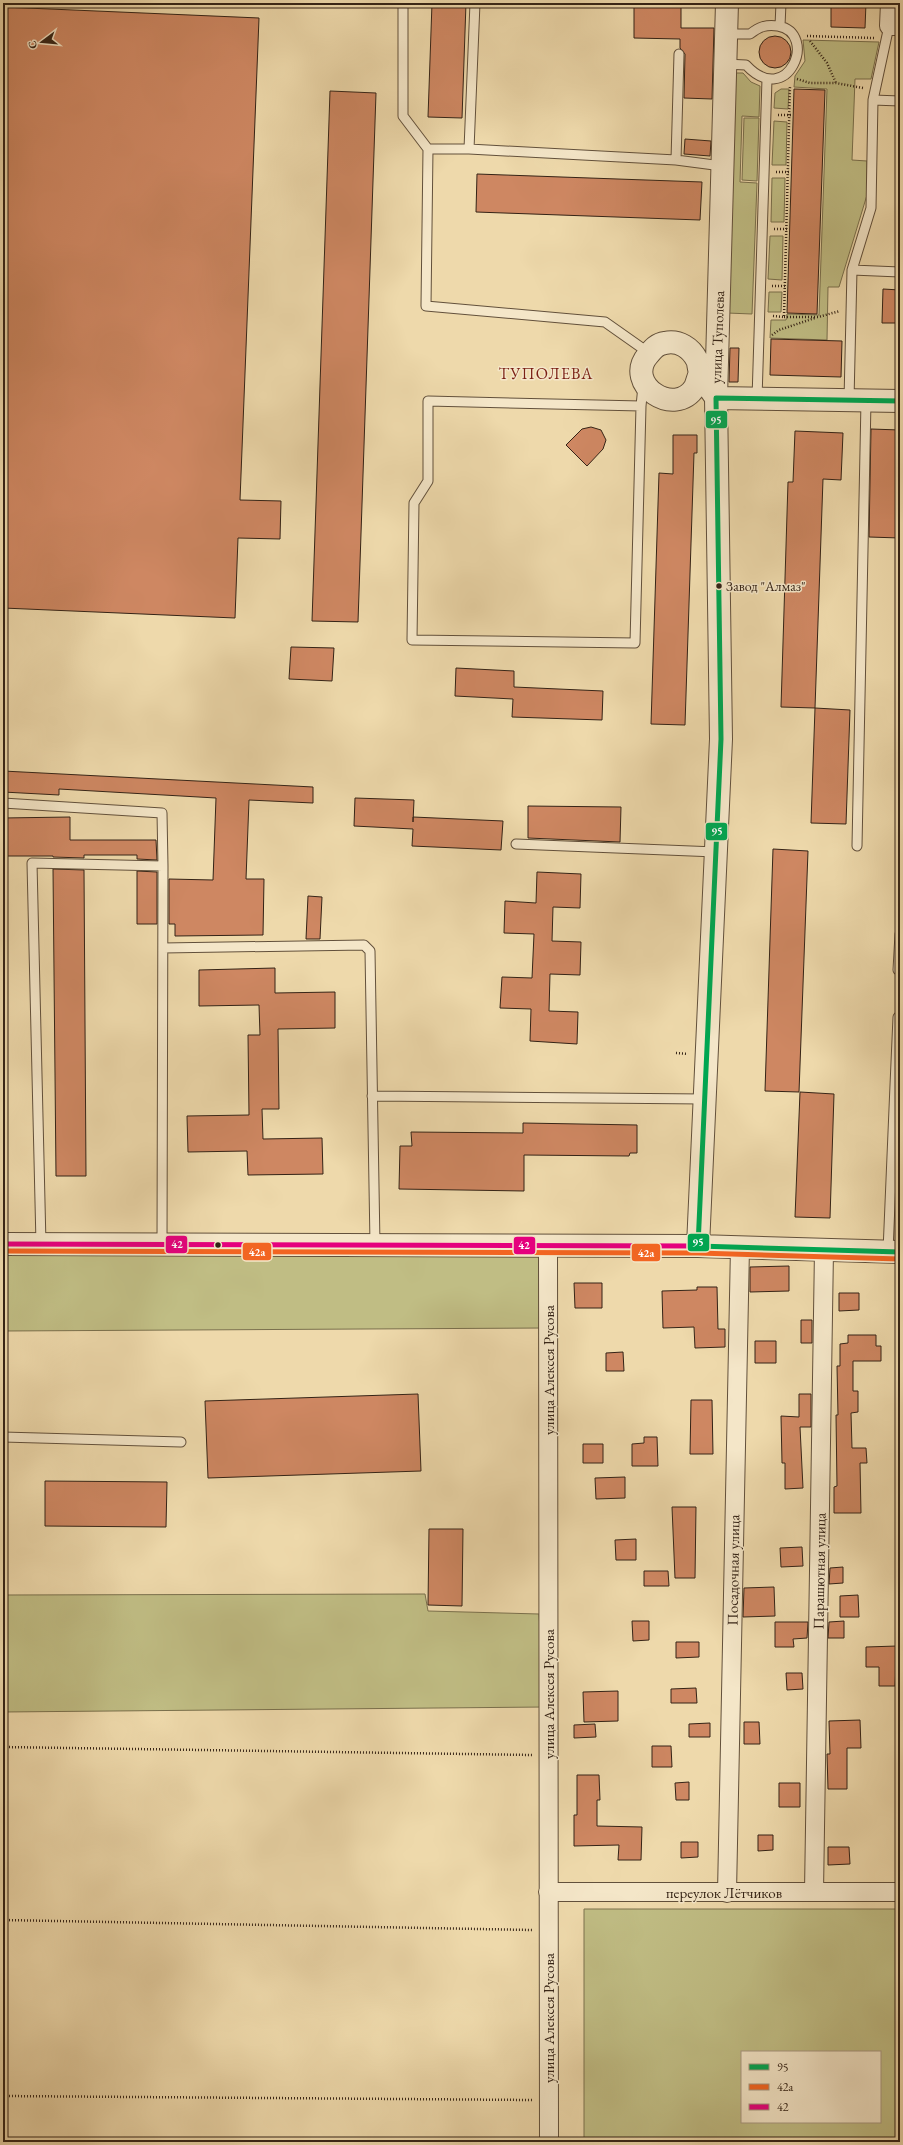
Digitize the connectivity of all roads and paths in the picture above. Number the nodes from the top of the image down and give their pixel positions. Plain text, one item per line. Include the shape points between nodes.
1 (403, 3) edge
2 (474, 3) edge
3 (727, 3) edge
4 (782, 3) edge
5 (890, 3) edge
6 (780, 26) junction
7 (892, 30) edge
8 (726, 34) junction
9 (805, 36) junction
10 (793, 37) junction
11 (680, 54) dead end
12 (725, 64) junction
13 (785, 76) junction
14 (767, 79) junction
15 (836, 83) junction
16 (785, 86) dead end
17 (876, 90) junction
18 (873, 100) junction
19 (900, 101) edge
20 (428, 149) junction
21 (469, 149) junction
22 (676, 160) junction
23 (722, 166) junction
24 (852, 270) junction
25 (900, 272) edge
26 (851, 306) junction
27 (771, 316) dead end
28 (784, 317) junction
29 (818, 317) junction
30 (768, 337) dead end
31 (649, 353) junction
32 (700, 372) junction
33 (644, 382) junction
34 (716, 398) junction
35 (757, 400) junction
36 (858, 401) junction
37 (900, 401) edge
38 (641, 406) junction
39 (3, 803) edge
40 (516, 844) dead end
41 (857, 846) dead end
42 (716, 852) junction
43 (163, 866) junction
44 (900, 934) edge
45 (163, 948) junction
46 (898, 970) dead end
47 (898, 1017) dead end
48 (676, 1053) dead end
49 (693, 1054) dead end
50 (898, 1085) edge
51 (372, 1096) junction
52 (704, 1099) junction
53 (896, 1188) edge
54 (3, 1244) edge
55 (41, 1244) junction
56 (375, 1244) junction
57 (162, 1245) junction
58 (548, 1245) junction
59 (698, 1246) junction
60 (740, 1247) junction
61 (824, 1250) junction
62 (894, 1252) edge
63 (3, 1437) edge
64 (181, 1442) dead end
65 (3, 1747) edge
66 (548, 1755) junction
67 (548, 1892) junction
68 (814, 1892) junction
69 (900, 1892) edge
70 (727, 1893) junction
71 (3, 1920) edge
72 (548, 1930) junction
73 (3, 2096) edge
74 (548, 2100) junction
75 (548, 2142) edge

1 - 20 lane via 403,116
2 - 21 lane
3 - 8 street, улица Туполева
4 - 6 lane
5 - 7 street
6 - 8 lane via 768,25 750,34
6 - 10 lane
7 - 9 path
7 - 17 lane
8 - 12 street, улица Туполева
9 - 10 path
9 - 15 path via 827,63
10 - 13 lane via 798,47 797,58 793,68
11 - 22 lane
12 - 14 lane via 746,64 754,73
12 - 23 street, улица Туполева
13 - 14 lane
13 - 15 path via 810,83
14 - 35 lane
15 - 17 path
16 - 28 path via 791,86
17 - 18 lane
18 - 19 lane
18 - 24 lane via 870,208
20 - 21 lane
20 - 31 lane via 426,306 605,322
21 - 22 lane
22 - 23 lane
23 - 34 street, улица Туполева
24 - 25 lane
24 - 26 lane
26 - 29 path
26 - 36 lane
27 - 28 path
28 - 29 path
29 - 30 path via 779,330
31 - 32 street via 655,346 666,342 679,343 689,349 698,361
31 - 33 street via 642,366
32 - 33 street via 695,387 683,398 667,400 652,394
32 - 34 street
33 - 38 lane
34 - 35 street
34 - 42 street, улица Туполева via 721,739
35 - 36 street
36 - 37 street
36 - 41 lane
38 - 38 lane via 428,401 428,481 414,503 412,640 635,643
39 - 43 lane via 162,813
40 - 42 lane
42 - 52 street, улица Туполева
43 - 45 lane
43 - 55 lane via 32,863
44 - 46 lane
45 - 51 lane via 364,945 370,950
45 - 57 lane
47 - 50 lane
48 - 49 path
50 - 53 lane
51 - 52 lane
51 - 56 lane
52 - 59 street, улица Туполева
53 - 62 lane
54 - 55 street
55 - 57 street
56 - 57 street
56 - 58 street
58 - 59 street
58 - 66 street, улица Алексея Русова
59 - 60 street
60 - 61 street
60 - 70 street, Посадочная улица
61 - 62 street
61 - 68 street, Парашютная улица
63 - 64 lane
65 - 66 path
66 - 67 street, улица Алексея Русова
67 - 70 street, переулок Лётчиков
67 - 72 street, улица Алексея Русова
68 - 69 street, переулок Лётчиков
68 - 70 street, переулок Лётчиков
71 - 72 path
72 - 74 street, улица Алексея Русова
73 - 74 path
74 - 75 street, улица Алексея Русова

